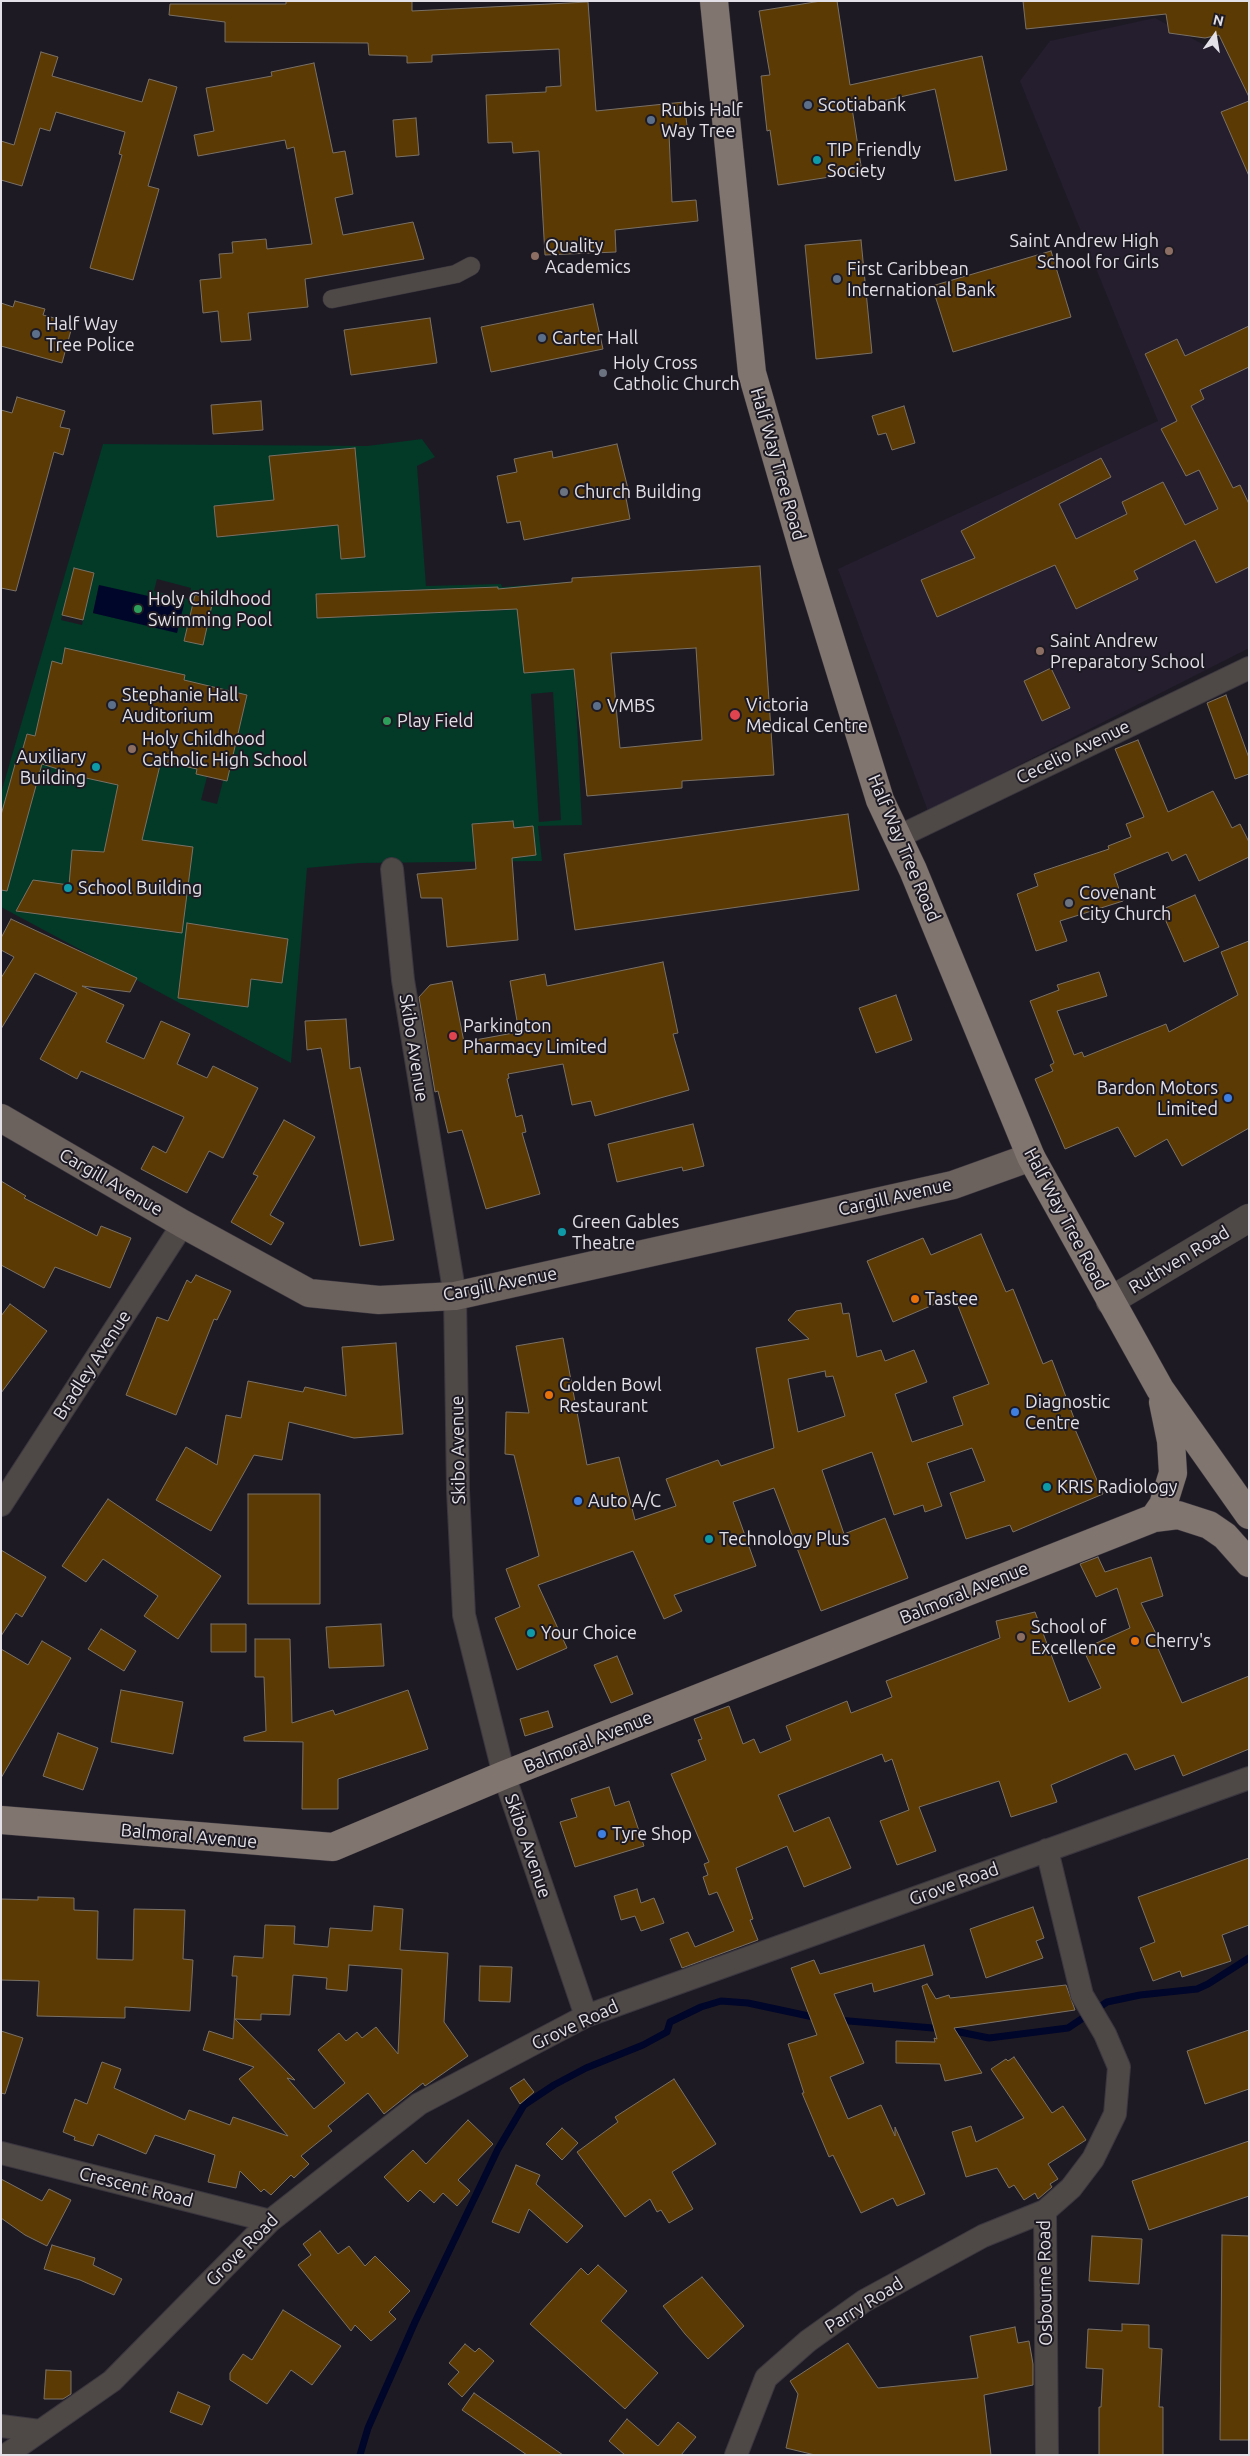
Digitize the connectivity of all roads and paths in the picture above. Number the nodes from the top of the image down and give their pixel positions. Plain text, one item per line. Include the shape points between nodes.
1 (714, 1) edge
2 (470, 266) dead end
3 (332, 299) dead end
4 (1249, 668) edge
5 (898, 837) junction
6 (392, 869) dead end
7 (1, 1118) edge
8 (1031, 1156) junction
9 (1249, 1218) edge
10 (182, 1224) junction
11 (455, 1296) junction
12 (1110, 1302) junction
13 (1160, 1390) junction
14 (1, 1505) edge
15 (1249, 1515) edge
16 (1154, 1518) junction
17 (1249, 1563) edge
18 (504, 1776) junction
19 (1249, 1778) edge
20 (1, 1820) edge
21 (1047, 1850) junction
22 (586, 2016) junction
23 (1, 2153) edge
24 (1045, 2211) junction
25 (270, 2220) junction
26 (1, 2426) edge
27 (40, 2431) junction
28 (6, 2455) edge
29 (736, 2455) edge
30 (1047, 2455) edge

1 - 5 main road, Half Way Tree Road via 752,373 880,800
2 - 3 street via 456,274
4 - 5 street, Cecelio Avenue
5 - 8 main road, Half Way Tree Road
6 - 11 street, Skibo Avenue via 403,980
7 - 10 main road, Cargill Avenue
8 - 11 main road, Cargill Avenue via 953,1185
8 - 12 main road, Half Way Tree Road
9 - 12 street, Ruthven Road
10 - 11 main road, Cargill Avenue via 309,1293 379,1300
10 - 14 street, Bradley Avenue
11 - 18 street, Skibo Avenue via 464,1615
12 - 13 main road, Half Way Tree Road
13 - 15 main road, Half Way Tree Road
13 - 16 main road via 1171,1441 1173,1473 1163,1505
16 - 17 main road via 1178,1515 1209,1525 1225,1536
16 - 18 main road, Balmoral Avenue
18 - 20 main road, Balmoral Avenue via 333,1847
18 - 22 street, Skibo Avenue
19 - 21 street, Grove Road
21 - 22 street, Grove Road
21 - 24 street, Osbourne Road via 1078,1982 1119,2067 1115,2114 1093,2159 1071,2188
22 - 25 street, Grove Road via 419,2104
23 - 25 street, Crescent Road
24 - 29 street, Parry Road via 983,2236 864,2301 808,2341 766,2378
24 - 30 street, Osbourne Road
25 - 27 street, Grove Road via 112,2381
26 - 27 street
27 - 28 street, Grove Road

